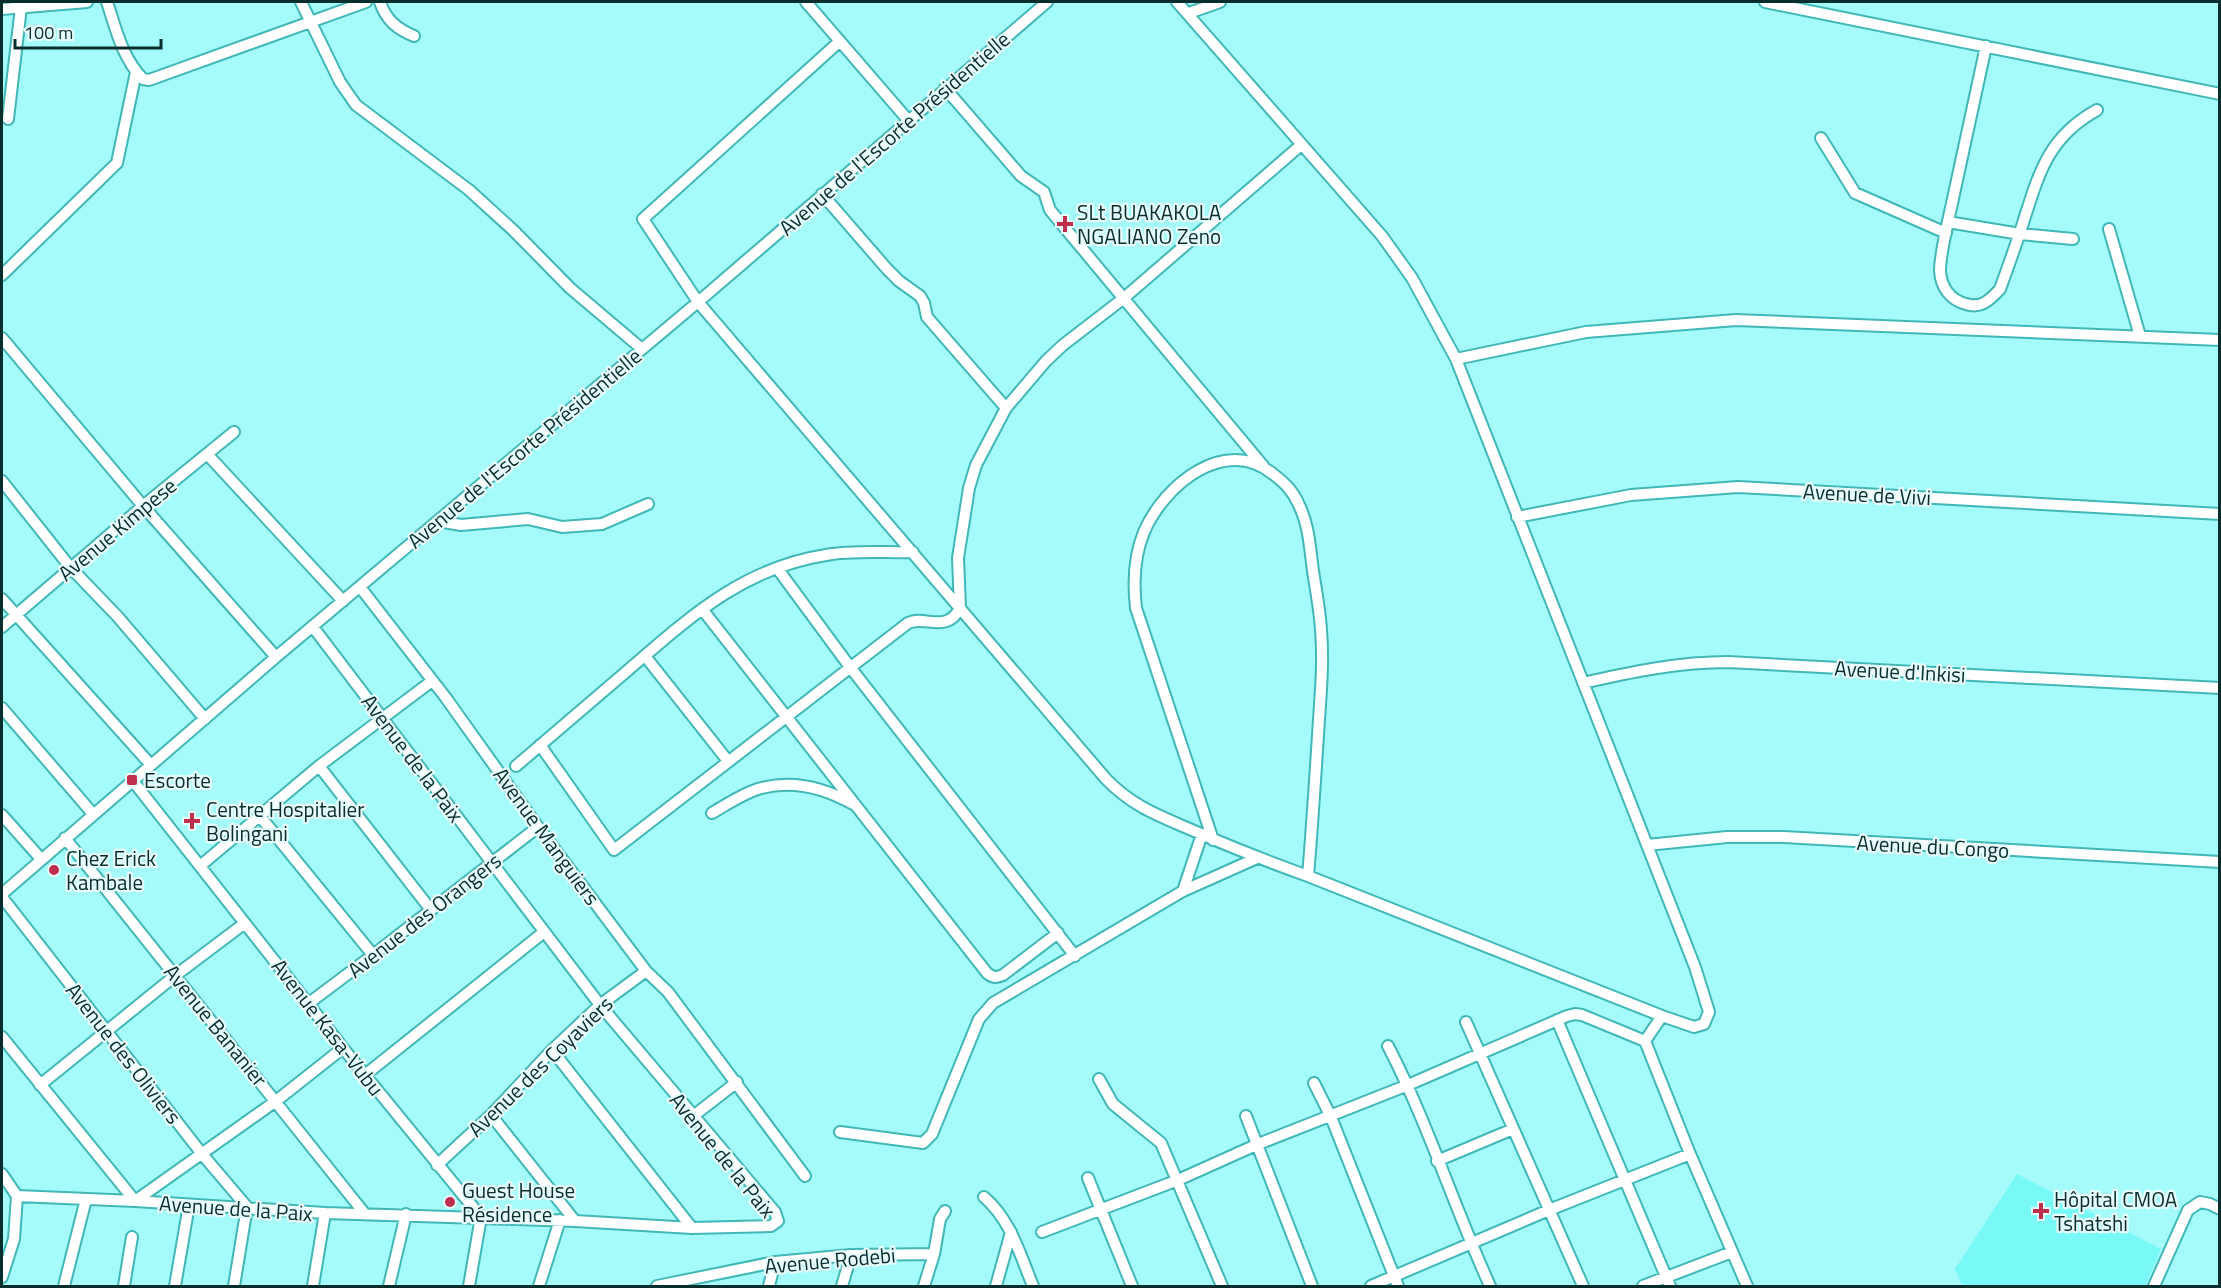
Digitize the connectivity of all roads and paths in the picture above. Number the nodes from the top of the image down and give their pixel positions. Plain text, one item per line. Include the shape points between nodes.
1 (87, 2) edge
2 (107, 2) edge
3 (301, 2) edge
4 (366, 2) edge
5 (380, 2) edge
6 (806, 2) edge
7 (1047, 2) edge
8 (1177, 2) edge
9 (1220, 2) edge
10 (1765, 2) edge
11 (21, 7) junction
12 (2, 9) edge
13 (1189, 13) junction
14 (311, 22) junction
15 (414, 36) dead end
16 (840, 41) junction
17 (1986, 46) junction
18 (136, 72) junction
19 (945, 88) junction
20 (2220, 94) edge
21 (2097, 110) dead end
22 (8, 118) dead end
23 (908, 120) junction
24 (1821, 138) dead end
25 (1301, 145) junction
26 (822, 194) junction
27 (1947, 228) junction
28 (2109, 229) dead end
29 (2019, 234) junction
30 (2073, 239) dead end
31 (2, 275) edge
32 (1124, 298) junction
33 (698, 302) junction
34 (2140, 336) junction
35 (2, 338) edge
36 (2220, 340) edge
37 (642, 349) junction
38 (1456, 359) junction
39 (1006, 408) junction
40 (234, 432) dead end
41 (207, 454) junction
42 (1264, 467) junction
43 (2, 481) edge
44 (648, 504) dead end
45 (143, 506) junction
46 (2220, 514) edge
47 (1517, 518) junction
48 (438, 521) junction
49 (913, 552) junction
50 (70, 567) junction
51 (777, 567) junction
52 (360, 587) junction
53 (2, 599) edge
54 (343, 602) junction
55 (960, 608) junction
56 (702, 609) junction
57 (15, 615) junction
58 (2, 627) edge
59 (313, 627) junction
60 (645, 656) junction
61 (276, 657) junction
62 (850, 667) junction
63 (432, 681) junction
64 (1583, 683) junction
65 (2220, 688) edge
66 (2, 708) edge
67 (787, 716) junction
68 (382, 718) junction
69 (205, 719) junction
70 (540, 745) junction
71 (728, 761) junction
72 (151, 765) junction
73 (319, 766) junction
74 (516, 766) dead end
75 (133, 781) junction
76 (858, 807) junction
77 (712, 813) dead end
78 (93, 814) junction
79 (2, 815) edge
80 (260, 815) junction
81 (538, 827) junction
82 (1202, 834) junction
83 (65, 838) junction
84 (1213, 840) junction
85 (1647, 846) junction
86 (1257, 858) junction
87 (41, 859) junction
88 (493, 862) junction
89 (2220, 862) edge
90 (200, 866) junction
91 (1308, 876) junction
92 (1184, 891) junction
93 (2, 896) edge
94 (431, 910) junction
95 (246, 922) junction
96 (544, 932) junction
97 (1058, 933) junction
98 (373, 955) junction
99 (1075, 956) junction
100 (646, 971) junction
101 (176, 975) junction
102 (309, 1003) junction
103 (600, 1005) junction
104 (1662, 1016) junction
105 (1557, 1020) junction
106 (1466, 1022) dead end
107 (107, 1032) junction
108 (2, 1037) edge
109 (1645, 1041) junction
110 (1388, 1046) dead end
111 (343, 1048) junction
112 (552, 1050) junction
113 (1481, 1053) junction
114 (365, 1075) junction
115 (1099, 1079) dead end
116 (737, 1082) junction
117 (1314, 1083) dead end
118 (40, 1085) junction
119 (1408, 1085) junction
120 (276, 1101) junction
121 (491, 1115) junction
122 (1246, 1116) dead end
123 (692, 1117) junction
124 (1331, 1117) junction
125 (1513, 1129) junction
126 (840, 1132) dead end
127 (1256, 1145) junction
128 (202, 1154) junction
129 (1690, 1154) junction
130 (1437, 1161) junction
131 (437, 1165) junction
132 (2, 1174) edge
133 (805, 1176) dead end
134 (1088, 1178) dead end
135 (1178, 1180) junction
136 (1625, 1180) junction
137 (17, 1196) junction
138 (984, 1197) dead end
139 (86, 1199) junction
140 (135, 1201) junction
141 (189, 1205) junction
142 (247, 1207) junction
143 (1100, 1209) junction
144 (2220, 1209) edge
145 (1549, 1210) junction
146 (945, 1211) dead end
147 (325, 1213) junction
148 (365, 1214) junction
149 (406, 1214) junction
150 (481, 1217) junction
151 (560, 1220) junction
152 (575, 1221) junction
153 (692, 1228) junction
154 (1012, 1232) junction
155 (1042, 1232) dead end
156 (132, 1237) dead end
157 (1471, 1244) junction
158 (1732, 1252) junction
159 (934, 1254) junction
160 (851, 1255) junction
161 (775, 1262) junction
162 (2, 1277) edge
163 (703, 1281) edge
164 (1396, 1282) edge
165 (1668, 1282) edge
166 (64, 1287) edge
167 (124, 1287) edge
168 (175, 1287) edge
169 (234, 1287) edge
170 (313, 1287) edge
171 (389, 1287) edge
172 (469, 1287) edge
173 (539, 1287) edge
174 (657, 1287) edge
175 (769, 1287) edge
176 (842, 1287) edge
177 (924, 1287) edge
178 (996, 1287) edge
179 (1033, 1287) edge
180 (1132, 1287) edge
181 (1221, 1287) edge
182 (1312, 1287) edge
183 (1371, 1287) edge
184 (1490, 1287) edge
185 (1583, 1287) edge
186 (1643, 1287) edge
187 (1747, 1287) edge
188 (2154, 1287) edge

1 - 11 street
2 - 18 street via 120,43
3 - 14 street
4 - 14 street
5 - 15 street via 393,24
6 - 16 street
7 - 19 street, Avenue de l'Escorte Présidentielle
8 - 13 street
9 - 13 street
10 - 17 street
11 - 12 street
11 - 22 street
13 - 25 street
14 - 18 street via 157,78 143,79
14 - 37 street via 340,82 356,105 469,190 570,288
16 - 23 street
16 - 33 street via 643,219
17 - 20 street
17 - 27 street
18 - 31 street via 117,163
19 - 23 street, Avenue de l'Escorte Présidentielle
19 - 32 street via 1021,176 1044,192 1050,210
21 - 29 street via 2079,120 2041,169
23 - 26 street, Avenue de l'Escorte Présidentielle
24 - 27 street via 1855,193
25 - 32 street
25 - 38 street via 1398,257
26 - 33 street, Avenue de l'Escorte Présidentielle
26 - 39 street via 887,269 920,296 927,317
27 - 29 street
27 - 29 street via 1940,271 1943,285 1948,295 1973,306 1988,302 2000,289
28 - 34 street
29 - 30 street
32 - 39 street via 1063,345
32 - 42 street
33 - 37 street, Avenue de l'Escorte Présidentielle
33 - 49 street
34 - 36 street
34 - 38 street via 1736,320 1603,330
35 - 45 street
37 - 48 street, Avenue de l'Escorte Présidentielle
38 - 47 street
39 - 55 street via 976,465 969,488 958,558
40 - 41 street, Avenue Kimpese
41 - 45 street, Avenue Kimpese
41 - 54 street
42 - 84 street via 1237,458 1211,463 1184,480 1162,502 1137,552 1136,608
42 - 91 street via 1289,487 1300,506 1307,528 1321,631 1322,682
43 - 50 street
44 - 48 street via 602,524 562,527 528,519 461,525
45 - 50 street, Avenue Kimpese
45 - 61 street
46 - 47 street, Avenue de Vivi via 1738,487 1631,495
47 - 64 street
48 - 52 street, Avenue de l'Escorte Présidentielle
49 - 51 street via 825,555
49 - 55 street
50 - 57 street, Avenue Kimpese
50 - 69 street
51 - 56 street via 729,589
51 - 62 street
52 - 54 street, Avenue de l'Escorte Présidentielle
52 - 63 street, Avenue Manguiers
53 - 57 street
54 - 59 street, Avenue de l'Escorte Présidentielle
55 - 62 street via 941,623 908,623
55 - 82 street via 1122,795
56 - 60 street
56 - 67 street
57 - 58 street, Avenue Kimpese
57 - 72 street
59 - 61 street, Avenue de l'Escorte Présidentielle
59 - 68 street, Avenue de la Paix
60 - 70 street
60 - 71 street
61 - 69 street, Avenue de l'Escorte Présidentielle
62 - 67 street
62 - 97 street
63 - 68 street
63 - 81 street, Avenue Manguiers
64 - 65 street, Avenue d'Inkisi via 1702,662 1728,662
64 - 85 street
66 - 78 street
67 - 71 street
67 - 76 street
68 - 73 street
68 - 88 street, Avenue de la Paix
69 - 72 street, Avenue de l'Escorte Présidentielle
70 - 71 street via 614,850
70 - 74 street
72 - 75 street, Avenue de l'Escorte Présidentielle
73 - 80 street
73 - 94 street
75 - 78 street, Avenue de l'Escorte Présidentielle
75 - 90 street, Avenue Kasa-Vubu
76 - 77 street via 826,791 791,784 757,789
76 - 97 street via 992,977 1003,975
78 - 83 street, Avenue de l'Escorte Présidentielle
79 - 87 street
80 - 90 street
80 - 98 street
81 - 88 street, Avenue des Orangers
81 - 100 street, Avenue Manguiers
82 - 84 street
82 - 92 street
83 - 87 street, Avenue de l'Escorte Présidentielle
83 - 101 street, Avenue Bananier
84 - 86 street
85 - 89 street, Avenue du Congo via 1727,837 1784,837
85 - 104 street via 1709,1012 1704,1024 1694,1027
86 - 91 street
86 - 92 street
87 - 93 street, Avenue de l'Escorte Présidentielle
88 - 94 street, Avenue des Orangers
88 - 96 street, Avenue de la Paix
90 - 95 street, Avenue Kasa-Vubu
91 - 104 street
92 - 99 street
93 - 107 street, Avenue des Oliviers
94 - 98 street, Avenue des Orangers
95 - 101 street
95 - 102 street, Avenue Kasa-Vubu
96 - 103 street, Avenue de la Paix
96 - 114 street
97 - 99 street
98 - 102 street, Avenue des Orangers
99 - 126 street via 985,1010 929,1139 918,1144
100 - 103 street, Avenue des Coyaviers
100 - 116 street, Avenue Manguiers via 669,992
101 - 107 street
101 - 120 street, Avenue Bananier
102 - 111 street, Avenue Kasa-Vubu
103 - 112 street, Avenue des Coyaviers
103 - 123 street, Avenue de la Paix
104 - 109 street
105 - 109 street via 1582,1015
105 - 113 street
105 - 136 street
106 - 113 street
107 - 118 street
107 - 128 street, Avenue des Oliviers
108 - 118 street
109 - 129 street
110 - 119 street
111 - 114 street, Avenue Kasa-Vubu
111 - 120 street
112 - 121 street, Avenue des Coyaviers
112 - 153 street
113 - 119 street
113 - 125 street
114 - 131 street, Avenue Kasa-Vubu
115 - 135 street via 1113,1104 1161,1143
116 - 123 street
116 - 133 street, Avenue Manguiers
117 - 124 street
118 - 140 street
119 - 124 street
119 - 130 street
120 - 128 street
120 - 148 street, Avenue Bananier
121 - 131 street, Avenue des Coyaviers
121 - 152 street
122 - 127 street
123 - 153 street, Avenue de la Paix via 775,1212 778,1221 771,1226
124 - 127 street
124 - 164 street
125 - 130 street
125 - 145 street
127 - 135 street
127 - 182 street
128 - 140 street
128 - 142 street, Avenue des Oliviers
129 - 136 street
129 - 158 street
130 - 157 street
131 - 150 street, Avenue Kasa-Vubu
132 - 137 street
134 - 143 street
135 - 143 street
135 - 181 street
136 - 145 street
136 - 165 street
137 - 139 street, Avenue de la Paix
137 - 162 street via 14,1239
138 - 154 street
139 - 140 street, Avenue de la Paix
139 - 166 street
140 - 141 street, Avenue de la Paix
141 - 142 street, Avenue de la Paix
141 - 168 street
142 - 147 street, Avenue de la Paix
142 - 169 street
143 - 155 street
143 - 180 street
144 - 188 street via 2200,1202 2188,1210
145 - 157 street
145 - 185 street
146 - 159 street via 940,1218
147 - 148 street, Avenue de la Paix
147 - 170 street
148 - 149 street, Avenue de la Paix
149 - 150 street, Avenue de la Paix
149 - 171 street
150 - 151 street, Avenue de la Paix
150 - 172 street
151 - 152 street, Avenue de la Paix
151 - 173 street
152 - 153 street, Avenue de la Paix
154 - 178 street
154 - 179 street
156 - 167 street
157 - 164 street
157 - 184 street
158 - 165 street
158 - 187 street
159 - 160 street, Avenue Rodebi
159 - 177 street
160 - 161 street, Avenue Rodebi
160 - 176 street
161 - 163 street, Avenue Rodebi
161 - 175 street
163 - 174 street, Avenue Rodebi
164 - 183 street
165 - 186 street

